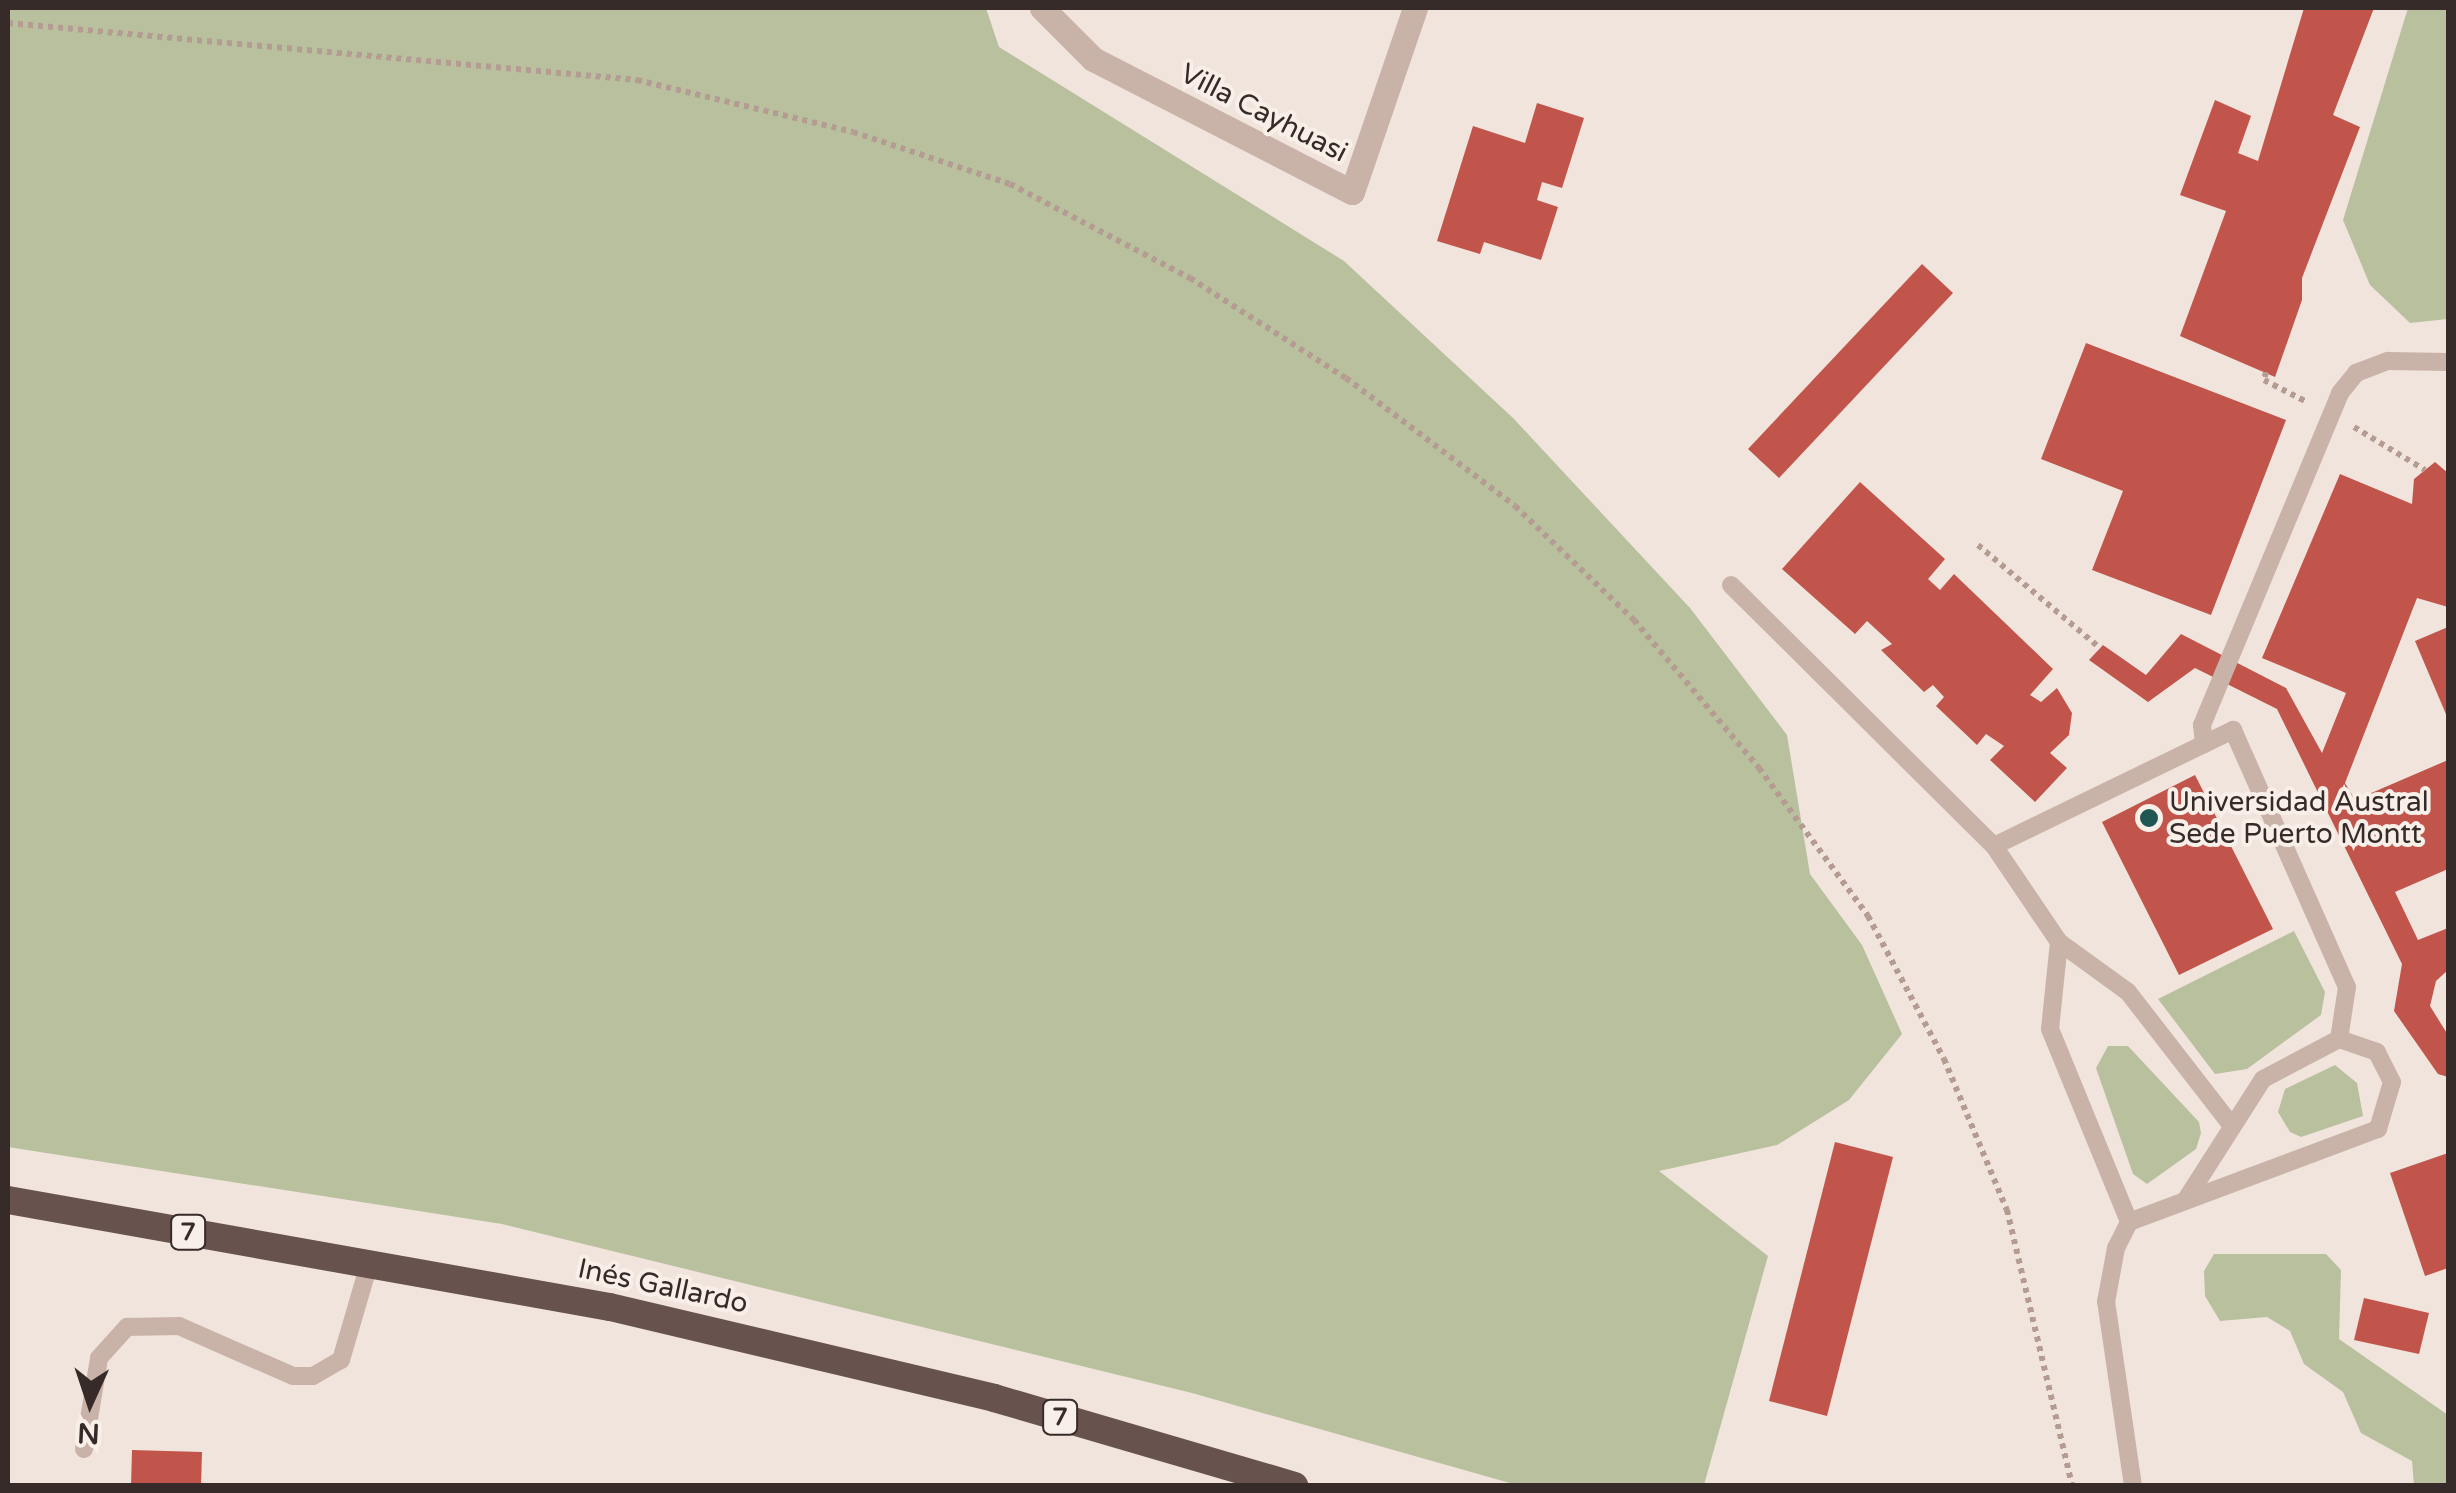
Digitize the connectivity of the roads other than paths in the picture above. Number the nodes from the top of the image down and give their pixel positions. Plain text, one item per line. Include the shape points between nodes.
1 (1042, 8) edge
2 (1415, 8) edge
3 (2448, 362) edge
4 (1731, 586) dead end
5 (2204, 744) junction
6 (1994, 846) junction
7 (2059, 942) junction
8 (2340, 1039) junction
9 (2232, 1126) junction
10 (2187, 1198) junction
11 (8, 1200) edge
12 (2130, 1222) junction
13 (370, 1264) junction
14 (84, 1449) dead end
15 (1294, 1486) edge
16 (2133, 1486) edge

1 - 2 street, Villa Cayhuasi via 1093,59 1352,192
3 - 5 lane via 2388,361 2356,373 2340,393 2202,725
4 - 6 lane
5 - 6 lane
5 - 8 lane via 2233,730 2347,987
6 - 7 lane
7 - 9 lane via 2128,992
7 - 12 lane via 2050,1029
8 - 9 lane via 2263,1079
8 - 10 lane via 2377,1052 2392,1082 2378,1129
9 - 10 lane
10 - 12 lane
11 - 13 highway, Inés Gallardo / 7
12 - 16 lane via 2116,1248 2106,1302
13 - 14 lane via 341,1360 313,1376 293,1376 179,1326 127,1327 99,1358
13 - 15 highway, Inés Gallardo / 7 via 610,1306 824,1355

